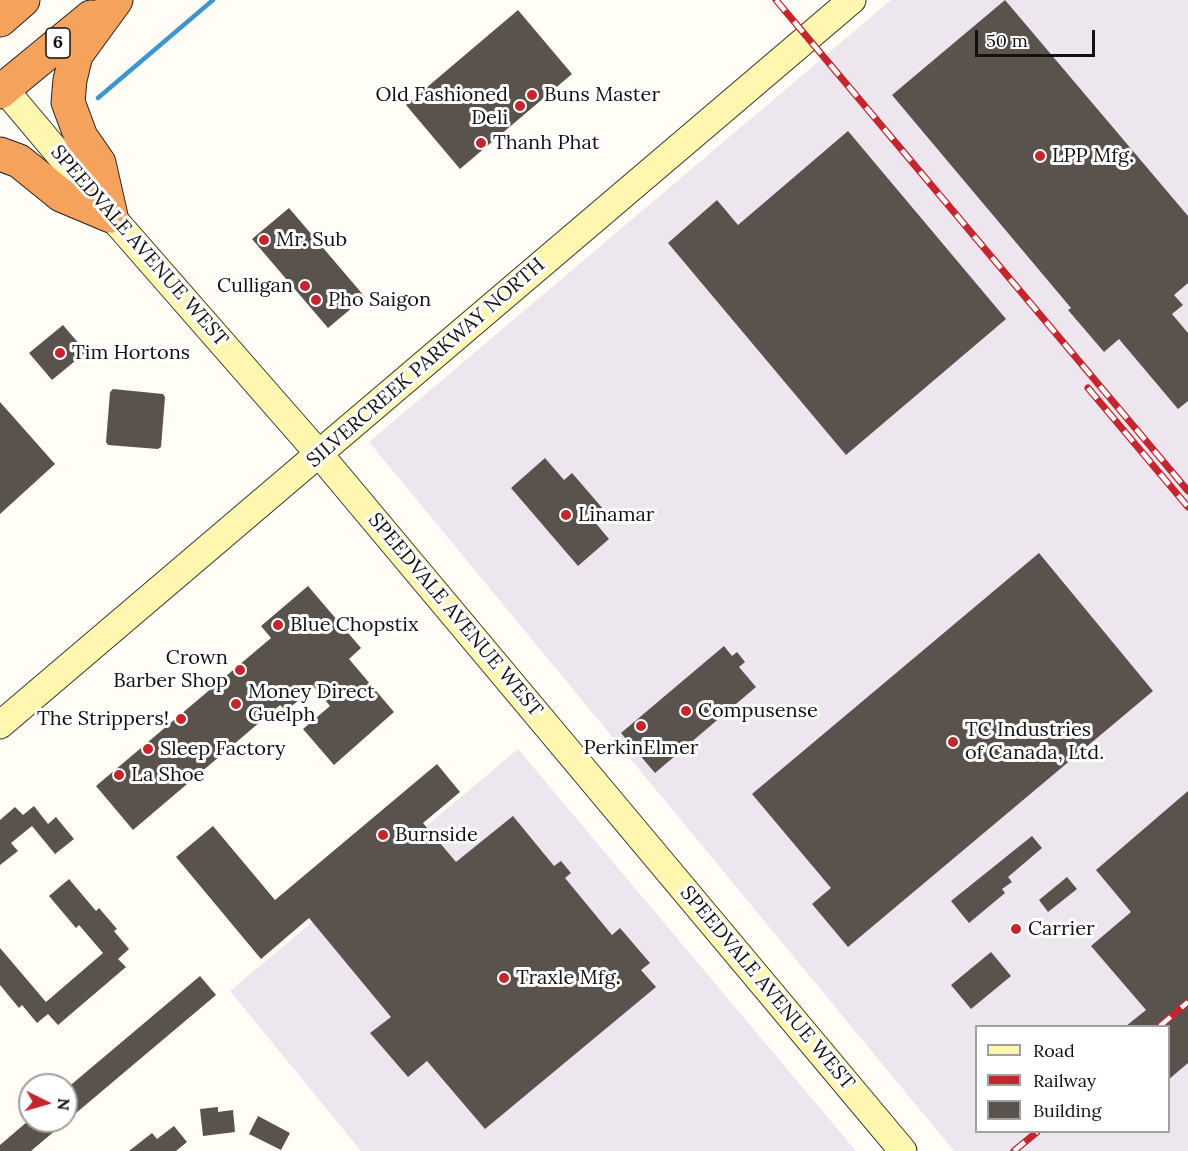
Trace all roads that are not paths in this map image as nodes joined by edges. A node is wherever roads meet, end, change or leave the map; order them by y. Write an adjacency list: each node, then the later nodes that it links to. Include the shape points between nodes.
1 (23, 0): 4 (highway)
2 (116, 0): 5 (highway, 6, via 83,21); 7 (highway, via 76,55 68,102 81,136 99,163)
3 (852, 0): 8 (main road, SILVERCREEK PARKWAY NORTH)
4 (0, 20)
5 (1, 89): 7 (main road, SPEEDVALE AVENUE WEST)
6 (0, 154): 7 (highway, via 19,160 61,195)
7 (111, 216): 8 (main road, SPEEDVALE AVENUE WEST)
8 (320, 455): 9 (main road, SILVERCREEK PARKWAY NORTH); 10 (main road, SPEEDVALE AVENUE WEST)
9 (0, 725)
10 (903, 1151)

